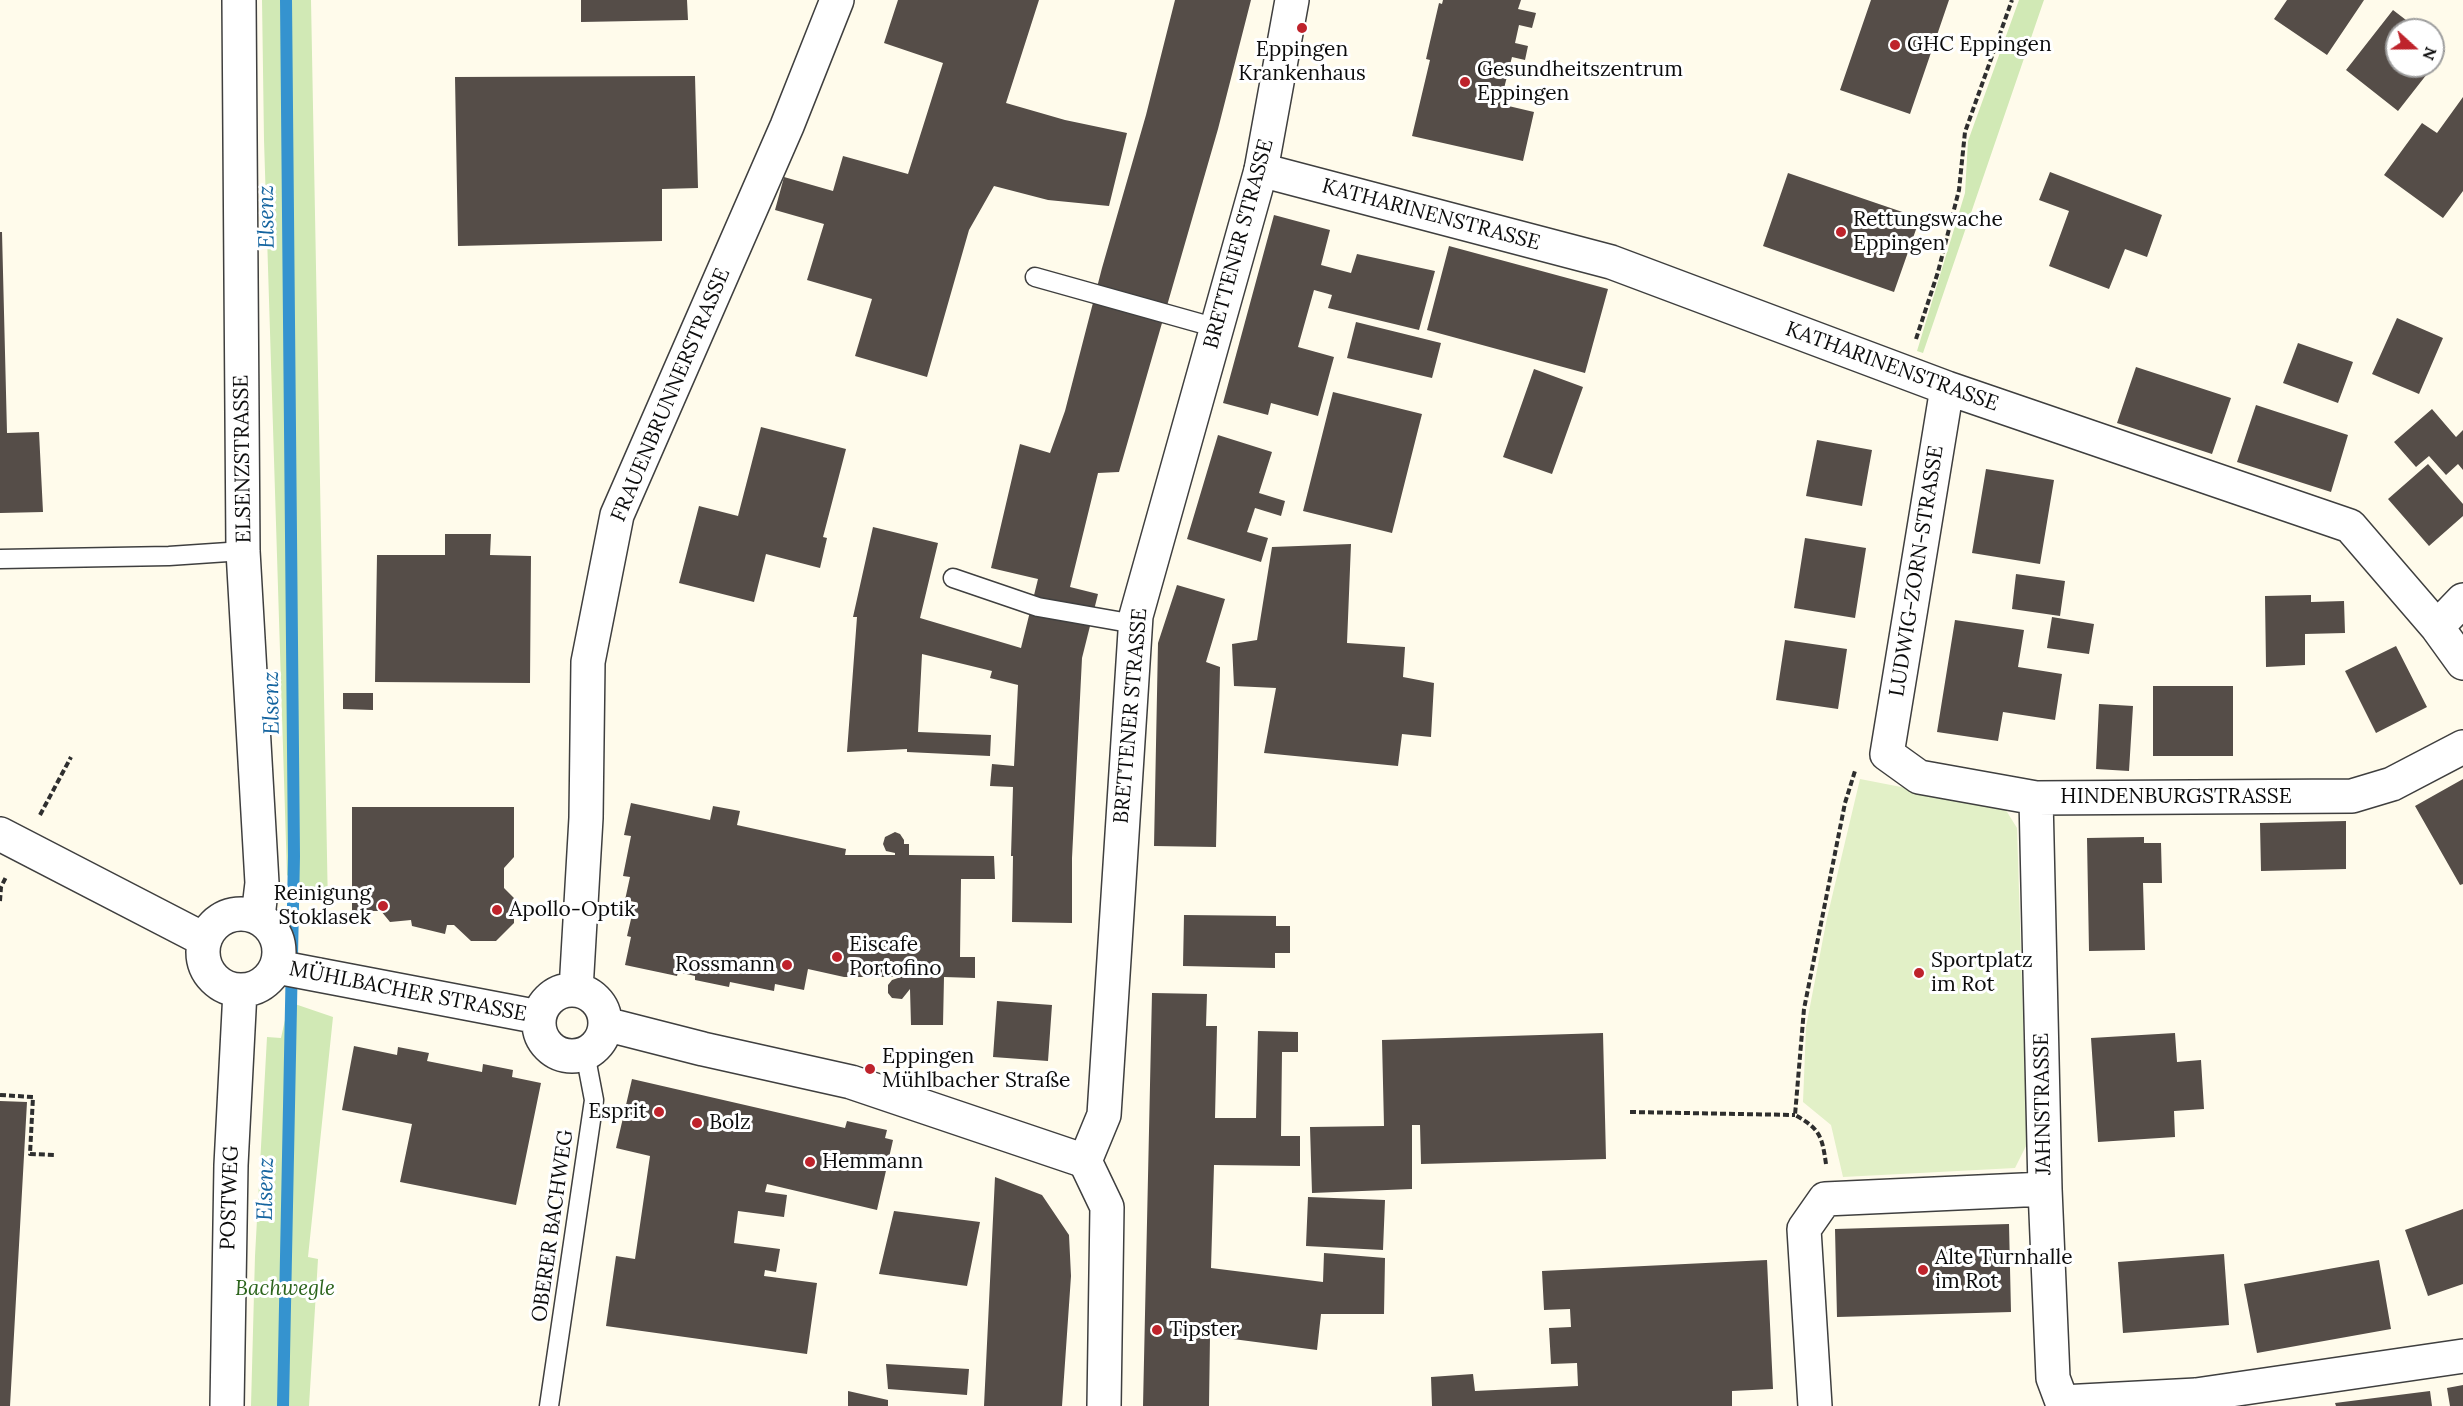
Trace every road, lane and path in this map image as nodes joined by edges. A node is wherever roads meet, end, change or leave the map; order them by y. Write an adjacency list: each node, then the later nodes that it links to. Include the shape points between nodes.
1 (239, 0): 10 (street, ELSENZSTRASSE)
2 (837, 0): 25 (street, FRAUENBRUNNERSTRASSE, via 787,126 617,515 588,662 586,818)
3 (1292, 0): 5 (street, BRETTENER STRASSE)
4 (2012, 0): 8 (path, via 1965,132 1959,190 1938,272)
5 (1261, 170): 7 (street, BRETTENER STRASSE); 8 (street, KATHARINENSTRASSE, via 1611,262)
6 (1035, 278): 7 (lane)
7 (1217, 328): 14 (street, BRETTENER STRASSE)
8 (1905, 373): 9 (street, KATHARINENSTRASSE)
9 (1947, 388): 15 (street, KATHARINENSTRASSE, via 2350,526); 18 (street, LUDWIG-ZORN-STRASSE)
10 (243, 551): 11 (lane); 22 (street, ELSENZSTRASSE, via 262,883)
11 (0, 559)
12 (953, 578): 14 (lane, via 1038,607)
13 (2463, 600): 15 (street)
14 (1135, 624): 34 (street, BRETTENER STRASSE, via 1104,1115)
15 (2437, 627): 16 (street, KATHARINENSTRASSE)
16 (2463, 663)
17 (2463, 747): 20 (street, HINDENBURGSTRASSE, via 2392,784 2352,796)
18 (1887, 754): 20 (street, HINDENBURGSTRASSE, via 1919,777); 32 (path, via 1856,769 1845,803 1804,1009)
19 (71, 757): 21 (path)
20 (2036, 798): 35 (street, JAHNSTRASSE)
21 (11, 841): 23 (street)
22 (258, 917): 23 (street, via 233,915 221,920); 24 (street, via 275,933 280,956)
23 (205, 940): 26 (street, via 204,957 210,974 218,983)
24 (277, 967): 26 (street, via 262,985); 27 (street, MÜHLBACHER STRASSE)
25 (576, 990): 27 (street, via 556,993 548,999); 28 (street, via 600,1006)
26 (240, 991): 38 (street, POSTWEG, via 231,1165)
27 (539, 1017): 29 (street, via 542,1037 548,1045 565,1055)
28 (604, 1024): 29 (street, via 599,1041); 34 (street, via 850,1082)
29 (585, 1053): 39 (lane, OBERER BACHWEG, via 594,1100)
30 (0, 1095): 33 (path, via 33,1096 30,1154)
31 (1630, 1112): 32 (path)
32 (1795, 1115): 36 (path, via 1811,1124 1823,1139 1828,1186)
33 (54, 1155)
34 (1085, 1161): 40 (street, via 1107,1207)
35 (2045, 1189): 36 (street, JAHNSTRASSE); 37 (street, via 2053,1378 2062,1402 2196,1395)
36 (1825, 1199): 41 (street, via 1804,1229)
37 (2463, 1356)
38 (227, 1406)
39 (549, 1406)
40 (1104, 1406)
41 (1815, 1406)

